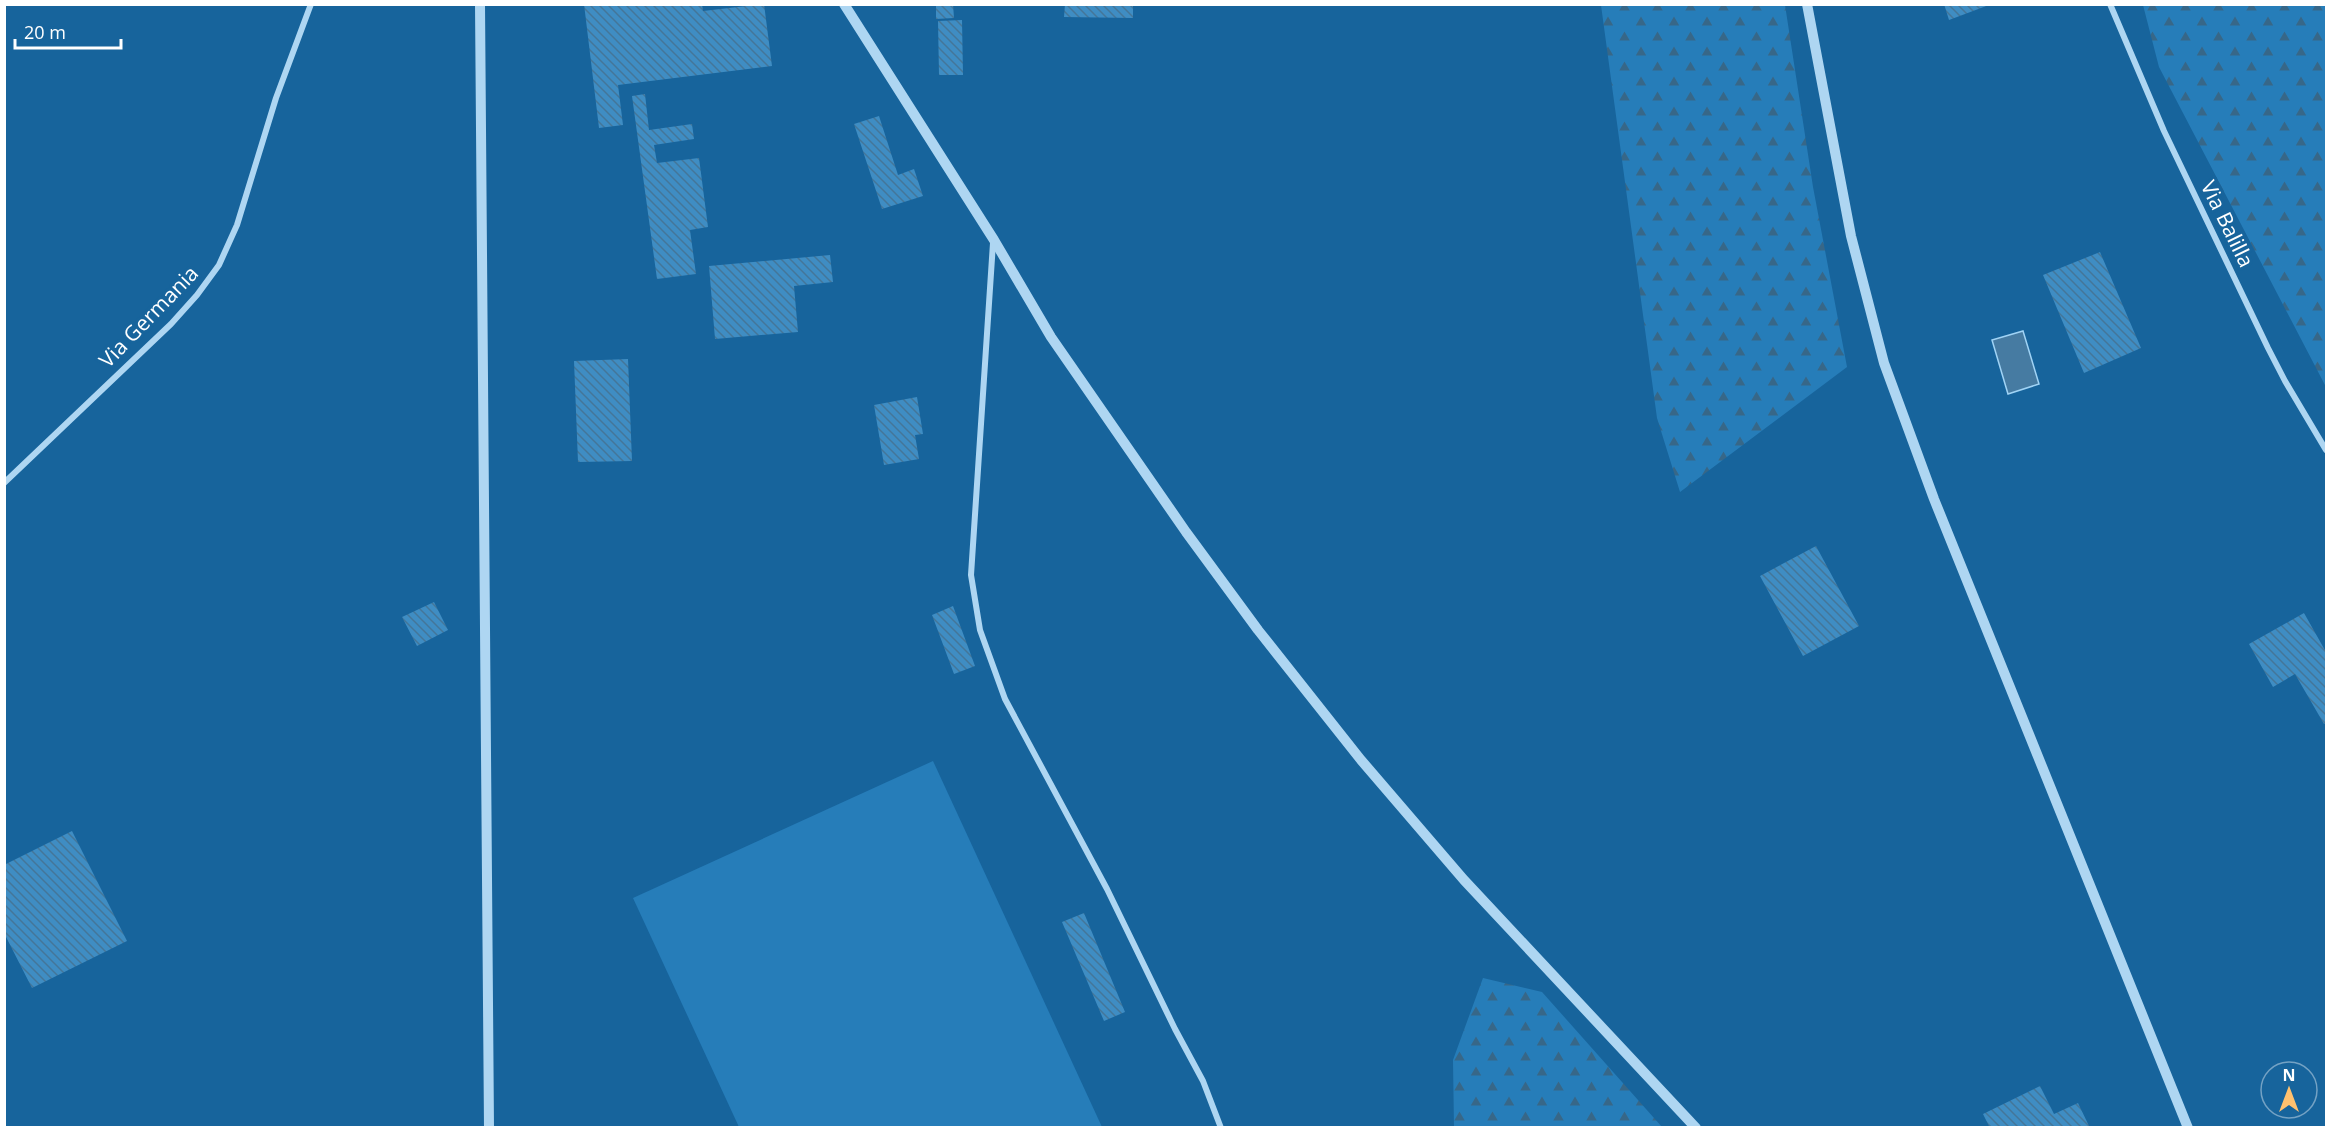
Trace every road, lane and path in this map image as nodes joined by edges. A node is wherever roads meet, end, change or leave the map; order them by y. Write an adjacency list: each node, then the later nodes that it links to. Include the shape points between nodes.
1 (311, 4): 8 (street, Via Germania, via 276,98 237,225 219,265 171,324)
2 (480, 4): 9 (street)
3 (844, 4): 6 (street)
4 (1807, 4): 12 (street, via 1851,236 1884,363 1930,488)
5 (2110, 4): 7 (street, Via Balilla, via 2164,131 2268,348)
6 (994, 240): 10 (street, via 971,575 980,630 1005,699 1107,889 1203,1081); 11 (street, via 1051,337 1186,532 1291,674 1464,880)
7 (2326, 450)
8 (4, 483)
9 (489, 1128)
10 (1221, 1128)
11 (1696, 1128)
12 (2188, 1128)

